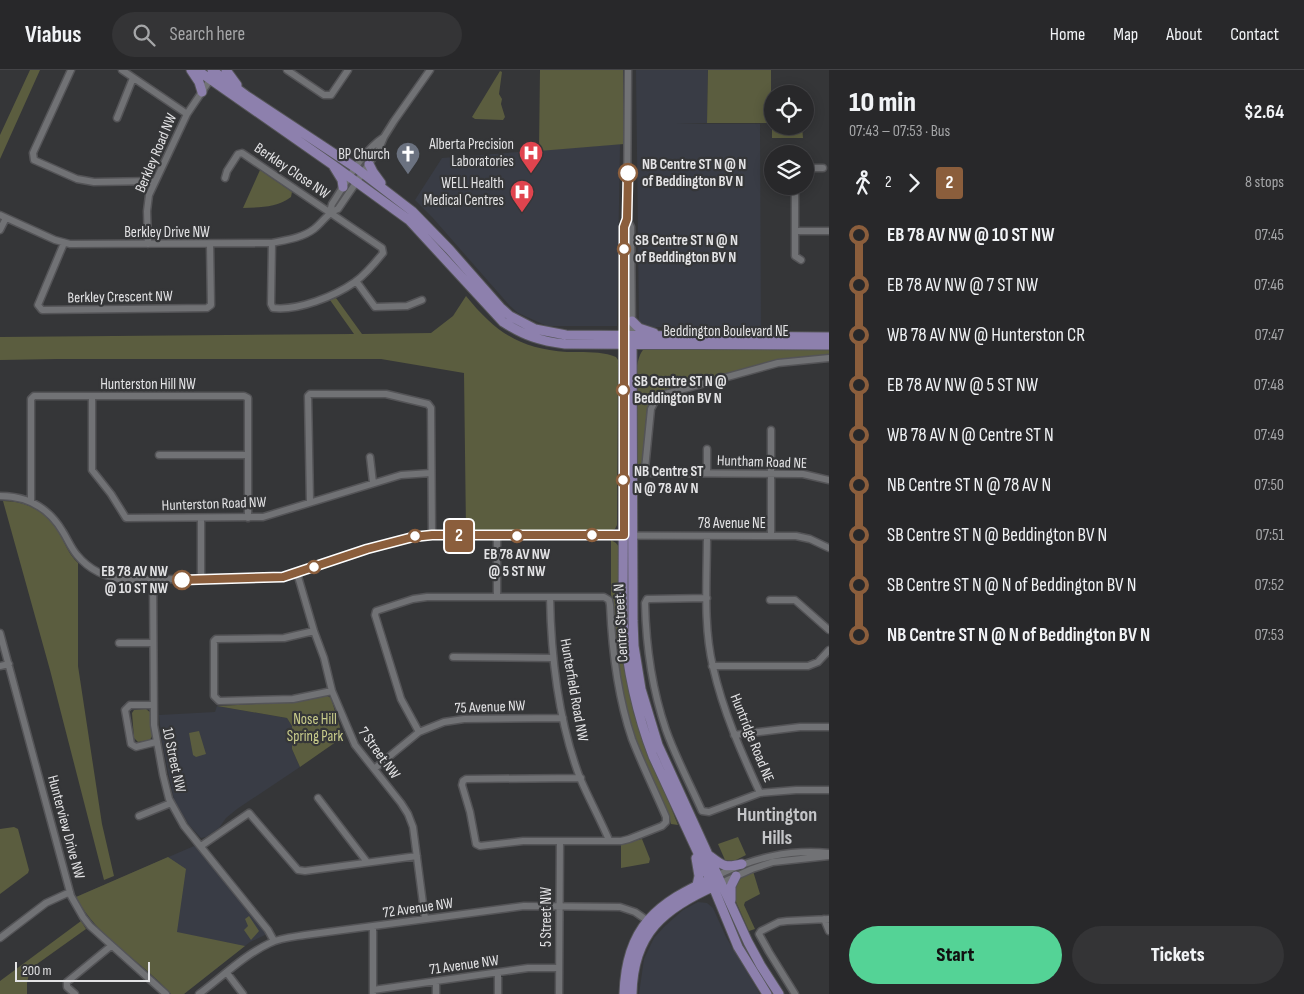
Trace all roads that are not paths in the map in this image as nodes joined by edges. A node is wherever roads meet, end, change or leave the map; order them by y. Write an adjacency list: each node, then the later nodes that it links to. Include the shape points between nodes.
1 (71, 70): 24 (street, via 33,153 34,160 77,179 94,182)
2 (122, 70): 11 (street)
3 (191, 70): 12 (main road)
4 (197, 70): 10 (main road)
5 (226, 70): 13 (main road)
6 (287, 70): 7 (street, via 324,95 331,95)
7 (348, 70)
8 (430, 70): 16 (street)
9 (628, 70): 30 (street, Centre Street N)
10 (214, 73): 12 (street, Berkley Road NW); 13 (main road); 18 (main road)
11 (133, 78): 14 (street); 15 (street)
12 (202, 92): 14 (street, Berkley Road NW)
13 (247, 96): 21 (main road)
14 (187, 114): 24 (street, Berkley Road NW)
15 (117, 118)
16 (384, 137): 17 (street); 21 (street, via 373,144)
17 (369, 164): 21 (street); 26 (main road)
18 (333, 165): 23 (main road); 25 (main road)
19 (814, 168): 20 (street)
20 (823, 168)
21 (359, 171): 23 (street, Berkley Drive NW); 26 (main road)
22 (226, 178): 28 (street, Berkley Close NW, via 227,171 242,153)
23 (353, 179): 25 (street, Berkley Drive NW); 28 (street, Berkley Drive NW, via 338,209); 45 (main road, via 409,220 504,322 522,334 547,342)
24 (155, 181): 35 (street, Berkley Road NW, via 147,211)
25 (343, 187): 28 (street, Berkley Drive NW)
26 (385, 190): 44 (main road, via 412,210 500,307 522,323 545,332 566,335)
27 (795, 195): 32 (street)
28 (330, 212): 37 (street, Berkley Drive NW, via 306,234); 39 (street, via 382,248 383,253)
29 (3, 216): 31 (street); 34 (street, Berkley Drive NW)
30 (627, 219): 41 (street, Centre Street N, via 630,227); 44 (street, Centre Street N, via 624,227)
31 (0, 230)
32 (795, 231): 33 (street); 38 (street, via 795,256)
33 (829, 231)
34 (64, 243): 35 (street, Berkley Drive NW); 36 (street, Berkley Crescent NW, via 38,305 42,310 207,308 211,305)
35 (148, 244): 36 (street, Berkley Drive NW)
36 (210, 244): 37 (street, Berkley Drive NW)
37 (272, 244): 39 (street, via 271,304 274,308 303,305 332,295)
38 (801, 260)
39 (356, 281): 40 (street, via 375,307 407,306)
40 (422, 300)
41 (632, 321): 42 (main road, via 643,330); 44 (street, Centre Street N)
42 (664, 336): 43 (main road, Beddington Boulevard NE); 44 (main road, Beddington Boulevard NE)
43 (829, 336)
44 (628, 338): 45 (main road); 46 (main road, Beddington Boulevard NE); 49 (main road, Centre Street N); 50 (main road, Centre Street N)
45 (601, 344): 49 (main road)
46 (645, 344): 47 (main road, Beddington Boulevard NE); 50 (main road, via 639,349)
47 (829, 345)
48 (829, 358): 58 (street, Huntham Road NE, via 778,363 662,395 655,401 651,410 645,468 651,473)
49 (623, 359): 68 (main road, Centre Street N)
50 (631, 370): 68 (main road, Centre Street N)
51 (92, 397): 55 (street, Hunterston Hill NW, via 246,396); 63 (street, Hunterston Hill NW, via 34,396 31,399); 65 (street, Hunterston Road NW, via 92,470 126,518)
52 (771, 430): 59 (street)
53 (707, 448): 58 (street)
54 (159, 455): 55 (street)
55 (248, 455): 66 (street, Hunterston Hill NW)
56 (370, 457): 61 (street)
57 (431, 473): 61 (street, Hunterston Road NW, via 401,475); 64 (street, via 431,408 428,404 386,394 310,394); 67 (street)
58 (707, 473): 59 (street, Huntham Road NE)
59 (771, 473): 60 (street, Huntham Road NE, via 803,474); 71 (street)
60 (829, 480)
61 (373, 483): 64 (street, Hunterston Road NW)
62 (0, 496): 63 (street)
63 (31, 502): 75 (street, 78 Avenue NE, via 55,519 75,554 94,570 119,579)
64 (310, 502): 66 (street, Hunterston Road NW, via 263,517)
65 (201, 518): 66 (street, Hunterston Road NW); 74 (street)
66 (248, 518)
67 (432, 535): 69 (street, 78 Avenue NE); 73 (street, 78 Avenue NE, via 367,549)
68 (628, 535): 69 (street, 78 Avenue NE); 70 (street, 78 Avenue NE); 105 (main road, Centre Street N, via 623,620 633,694 650,750); 109 (main road, Centre Street N, via 634,646 641,689 658,745)
69 (497, 536): 76 (street)
70 (707, 536): 71 (street, 78 Avenue NE); 78 (street, Huntridge Road NE)
71 (771, 536): 72 (street, 78 Avenue NE, via 803,537)
72 (829, 548)
73 (296, 573): 74 (street, 78 Avenue NE, via 269,578); 81 (street, 7 Street NW)
74 (201, 579): 75 (street, 78 Avenue NE)
75 (153, 580): 83 (street, 10 Street NW)
76 (497, 596): 77 (street); 95 (street, via 427,597 376,611 374,615 401,699)
77 (550, 597): 87 (street, Hunterfield Road NW); 106 (street, via 608,598 622,706 666,820 662,826 629,839)
78 (707, 598): 90 (street, Huntridge Road NE); 101 (street, via 650,598 646,601 649,660 661,712 702,811 710,812)
79 (770, 600): 80 (street, via 795,600)
80 (829, 630)
81 (314, 631): 91 (street, 7 Street NW); 91 (street, via 284,638 216,639 214,696 219,701 293,699)
82 (0, 633): 88 (street, Hunterview Drive NW)
83 (153, 642): 84 (street); 92 (street, 10 Street NW)
84 (118, 643)
85 (829, 650): 90 (street, via 818,662 808,666)
86 (453, 658): 87 (street)
87 (552, 658): 93 (street, Hunterfield Road NW)
88 (9, 664): 89 (street); 117 (street, Hunterview Drive NW)
89 (0, 666)
90 (712, 666): 96 (street, Huntridge Road NE)
91 (332, 691): 98 (street, 7 Street NW, via 355,745)
92 (153, 705): 97 (street, 10 Street NW); 97 (street, via 130,705 125,710 131,744 136,747)
93 (562, 718): 95 (street, 75 Avenue NW, via 451,720); 99 (street, Hunterfield Road NW)
94 (829, 728): 96 (street, via 800,727)
95 (419, 732): 98 (street, 75 Avenue NW)
96 (734, 735): 101 (street, Huntridge Road NE)
97 (156, 742): 103 (street, 10 Street NW)
98 (374, 769): 111 (street, 7 Street NW, via 408,814)
99 (581, 778): 106 (street, Hunterfield Road NW); 107 (street, via 463,781 476,844)
100 (829, 790): 101 (street, Huntridge Road NE)
101 (760, 793)
102 (318, 798): 112 (street)
103 (171, 803): 104 (street); 108 (street, 10 Street NW, via 178,818)
104 (139, 816)
105 (684, 823): 115 (main road, Centre Street N); 116 (main road, via 684,832 697,862)
106 (609, 840): 107 (street)
107 (560, 841): 120 (street, 5 Street NW)
108 (201, 846): 112 (street, via 249,813 298,870); 128 (street, 10 Street NW)
109 (709, 854): 113 (main road, via 725,866); 115 (main road, Centre Street N)
110 (829, 855): 113 (street, via 777,854); 114 (street, via 773,862)
111 (417, 856): 112 (street); 122 (street, 7 Street NW)
112 (367, 862)
113 (742, 864): 115 (street)
114 (736, 876): 115 (street); 119 (main road, via 731,886)
115 (716, 881): 116 (main road); 118 (main road); 119 (main road, Centre Street N); 121 (main road, Centre Street N)
116 (697, 885): 124 (main road, via 663,905)
117 (70, 892): 127 (street, via 46,903); 129 (street, Hunterview Drive NW, via 82,917)
118 (690, 897): 121 (main road, via 707,896); 124 (main road)
119 (731, 903): 145 (main road, Centre Street N, via 751,947)
120 (559, 906): 122 (street, 72 Avenue NW, via 524,906); 124 (street, 72 Avenue NW, via 620,907); 130 (street, 5 Street NW)
121 (722, 908): 144 (main road, Centre Street N, via 738,947)
122 (425, 919): 125 (street, 72 Avenue NW)
123 (826, 919): 126 (street); 146 (street, via 779,922 760,931 768,952)
124 (651, 922): 142 (main road, via 634,942 624,977); 143 (main road, via 637,956)
125 (374, 926): 128 (street, 72 Avenue NW); 134 (street)
126 (829, 931)
127 (0, 938)
128 (274, 941): 131 (street, 72 Avenue NW)
129 (111, 946): 135 (street, via 67,982 67,987); 136 (street, Hunterview Drive NW)
130 (558, 968): 132 (street, 71 Avenue NW); 141 (street, 5 Street NW)
131 (227, 973): 137 (street, 72 Avenue NW); 138 (street)
132 (498, 973): 133 (street, 71 Avenue NW); 140 (street)
133 (436, 982): 134 (street, 71 Avenue NW); 139 (street)
134 (374, 992)
135 (75, 994)
136 (166, 994)
137 (199, 994)
138 (243, 994)
139 (436, 994)
140 (498, 994)
141 (559, 994)
142 (624, 994)
143 (632, 994)
144 (767, 994)
145 (779, 994)
146 (795, 994)

